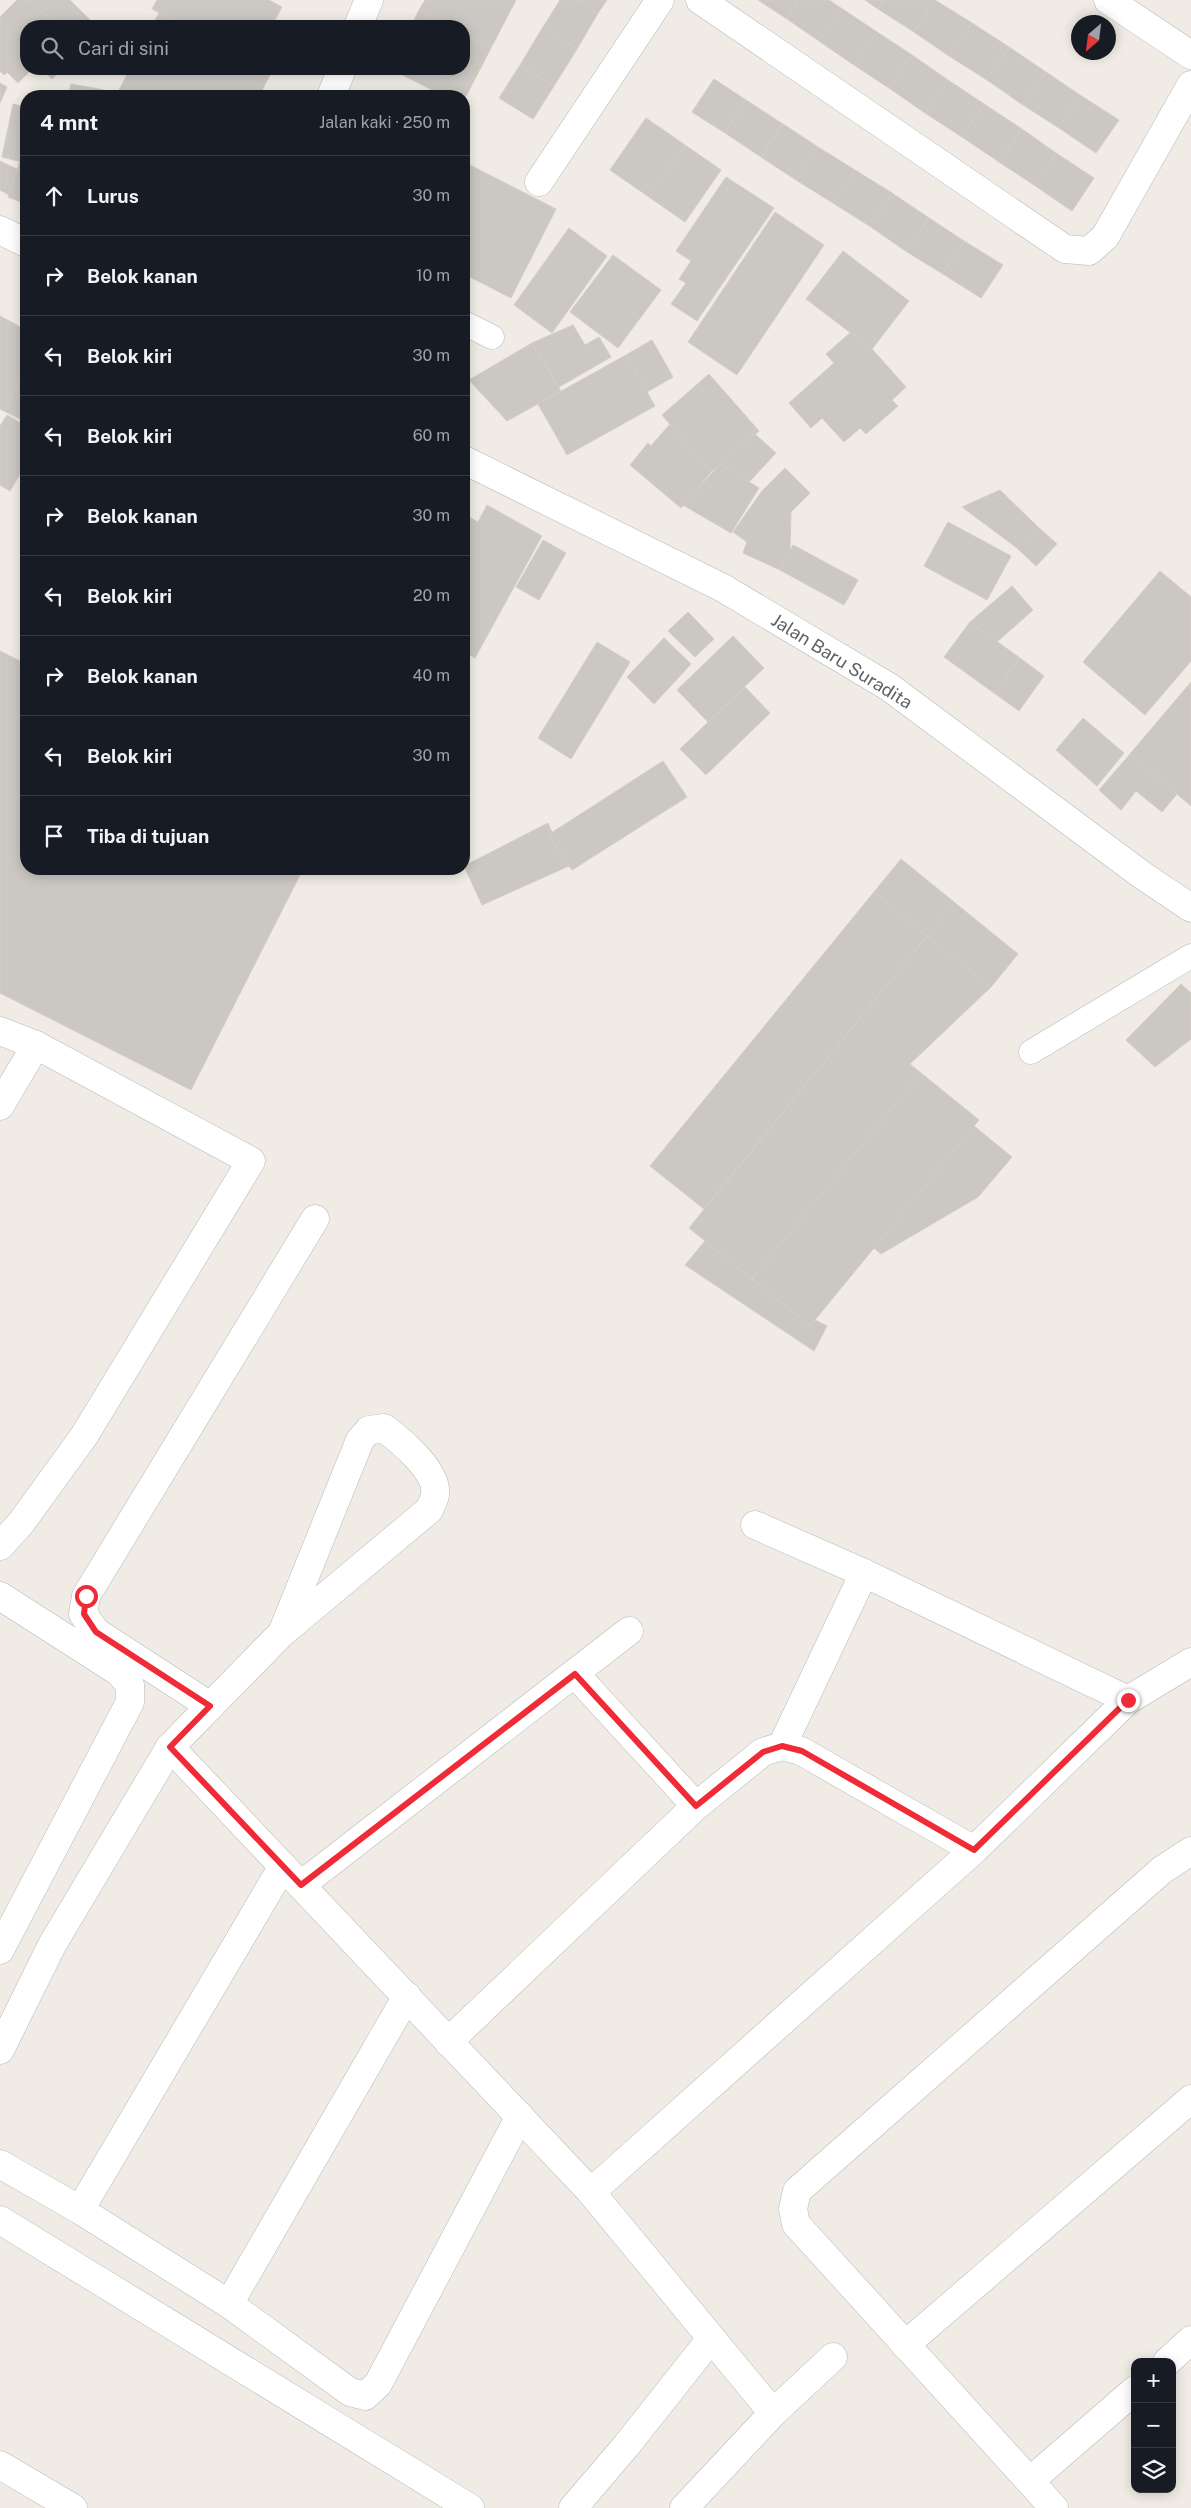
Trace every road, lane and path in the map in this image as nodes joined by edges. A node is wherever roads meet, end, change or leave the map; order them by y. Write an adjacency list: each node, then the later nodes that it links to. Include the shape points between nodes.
1 (369, 0): 5 (street)
2 (660, 0): 10 (street)
3 (700, 0): 8 (street, via 1066,249 1089,251 1105,237)
4 (1108, 0): 6 (street)
5 (361, 20)
6 (1191, 55)
7 (340, 75): 9 (street)
8 (1191, 85)
9 (333, 90)
10 (539, 182)
11 (0, 230): 12 (street)
12 (20, 240)
13 (470, 326): 14 (lane)
14 (492, 337)
15 (470, 463): 16 (street, Jalan Baru Suradita, via 723,588 889,687)
16 (1191, 908)
17 (1191, 956): 20 (lane)
18 (0, 1031): 19 (street)
19 (36, 1045): 21 (street); 23 (street, via 252,1161 84,1436)
20 (1031, 1052)
21 (0, 1106)
22 (315, 1219): 33 (street, via 86,1596 84,1614 96,1632)
23 (10, 1517): 25 (street)
24 (755, 1525): 26 (street)
25 (0, 1546)
26 (864, 1573): 32 (street); 34 (street)
27 (0, 1596): 40 (street, via 119,1672 130,1685 130,1702)
28 (629, 1630): 31 (street)
29 (282, 1633): 29 (street, via 429,1510 436,1494 432,1479 408,1446 384,1428 369,1430 360,1440); 33 (street)
30 (1191, 1662): 32 (street)
31 (575, 1674): 36 (street); 39 (street)
32 (1128, 1700): 37 (street)
33 (210, 1706): 35 (street)
34 (782, 1746): 36 (street, via 763,1752); 37 (street, via 802,1751)
35 (170, 1747): 39 (street); 43 (street, via 52,1945)
36 (696, 1806): 42 (street)
37 (974, 1850): 47 (street)
38 (1191, 1852): 52 (street, via 1162,1870 797,2191 792,2209 796,2224)
39 (292, 1876): 41 (street); 48 (street)
40 (0, 1950)
41 (407, 1996): 42 (street); 50 (street)
42 (448, 2042): 45 (street)
43 (0, 2050)
44 (1190, 2101): 52 (street)
45 (520, 2116): 47 (street); 50 (street, via 378,2384 365,2396 350,2392)
46 (0, 2164): 48 (street)
47 (591, 2192): 51 (street)
48 (80, 2210): 50 (street)
49 (0, 2220): 59 (street)
50 (229, 2304)
51 (710, 2340): 55 (street); 60 (street)
52 (905, 2345): 57 (street)
53 (833, 2357): 55 (street)
54 (1131, 2393): 57 (street)
55 (773, 2413): 61 (street)
56 (0, 2465): 58 (street)
57 (1030, 2481): 62 (street)
58 (74, 2508)
59 (470, 2508)
60 (573, 2508)
61 (684, 2508)
62 (1054, 2508)

